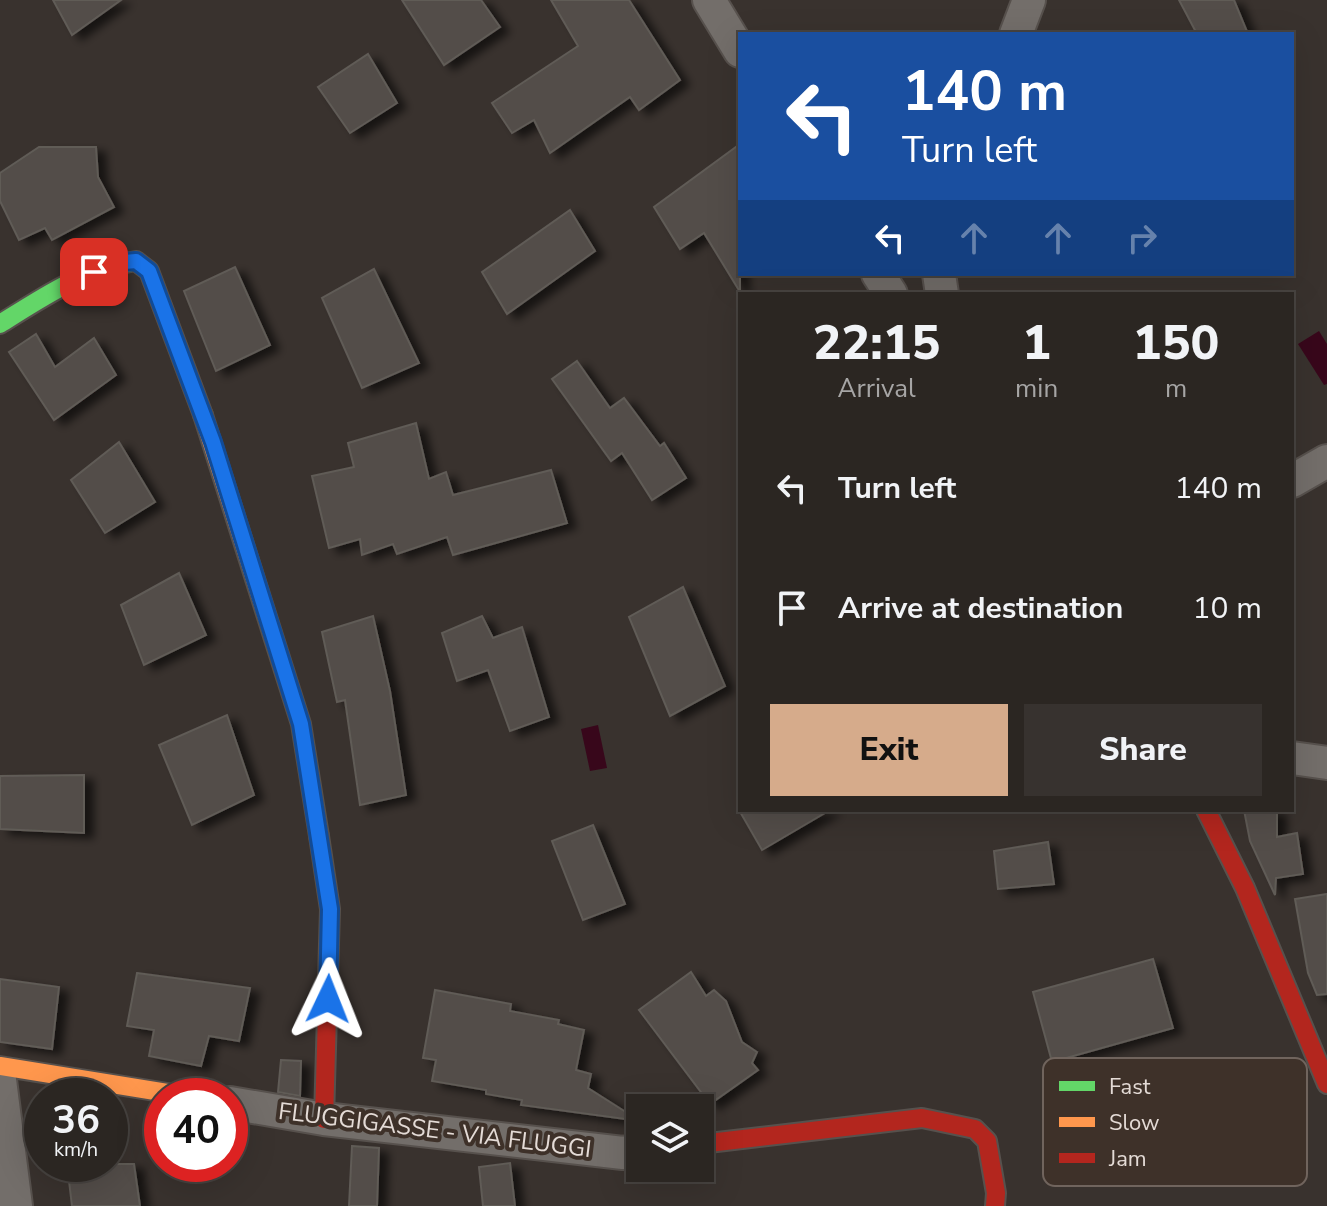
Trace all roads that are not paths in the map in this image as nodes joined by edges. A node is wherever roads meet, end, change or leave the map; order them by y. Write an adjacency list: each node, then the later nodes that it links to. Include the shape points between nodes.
1 (709, 0): 4 (street)
2 (1029, 0): 3 (street)
3 (1017, 32)
4 (738, 48)
5 (0, 324): 16 (street, via 54,290 113,263 136,261 149,271 213,442 301,724 330,909)
6 (1327, 461): 7 (street)
7 (1294, 480)
8 (1294, 758): 9 (street)
9 (1327, 763)
10 (1207, 812): 13 (street, via 1245,888)
11 (0, 1066): 14 (street)
12 (0, 1080): 19 (street)
13 (1327, 1084)
14 (144, 1089)
15 (248, 1106): 16 (street, FLUGGIGASSE - VIA FLUGGI)
16 (324, 1119): 18 (street, FLUGGIGASSE - VIA FLUGGI)
17 (714, 1142): 20 (street, via 922,1118 975,1129 987,1141)
18 (626, 1153)
19 (16, 1206)
20 (995, 1206)

